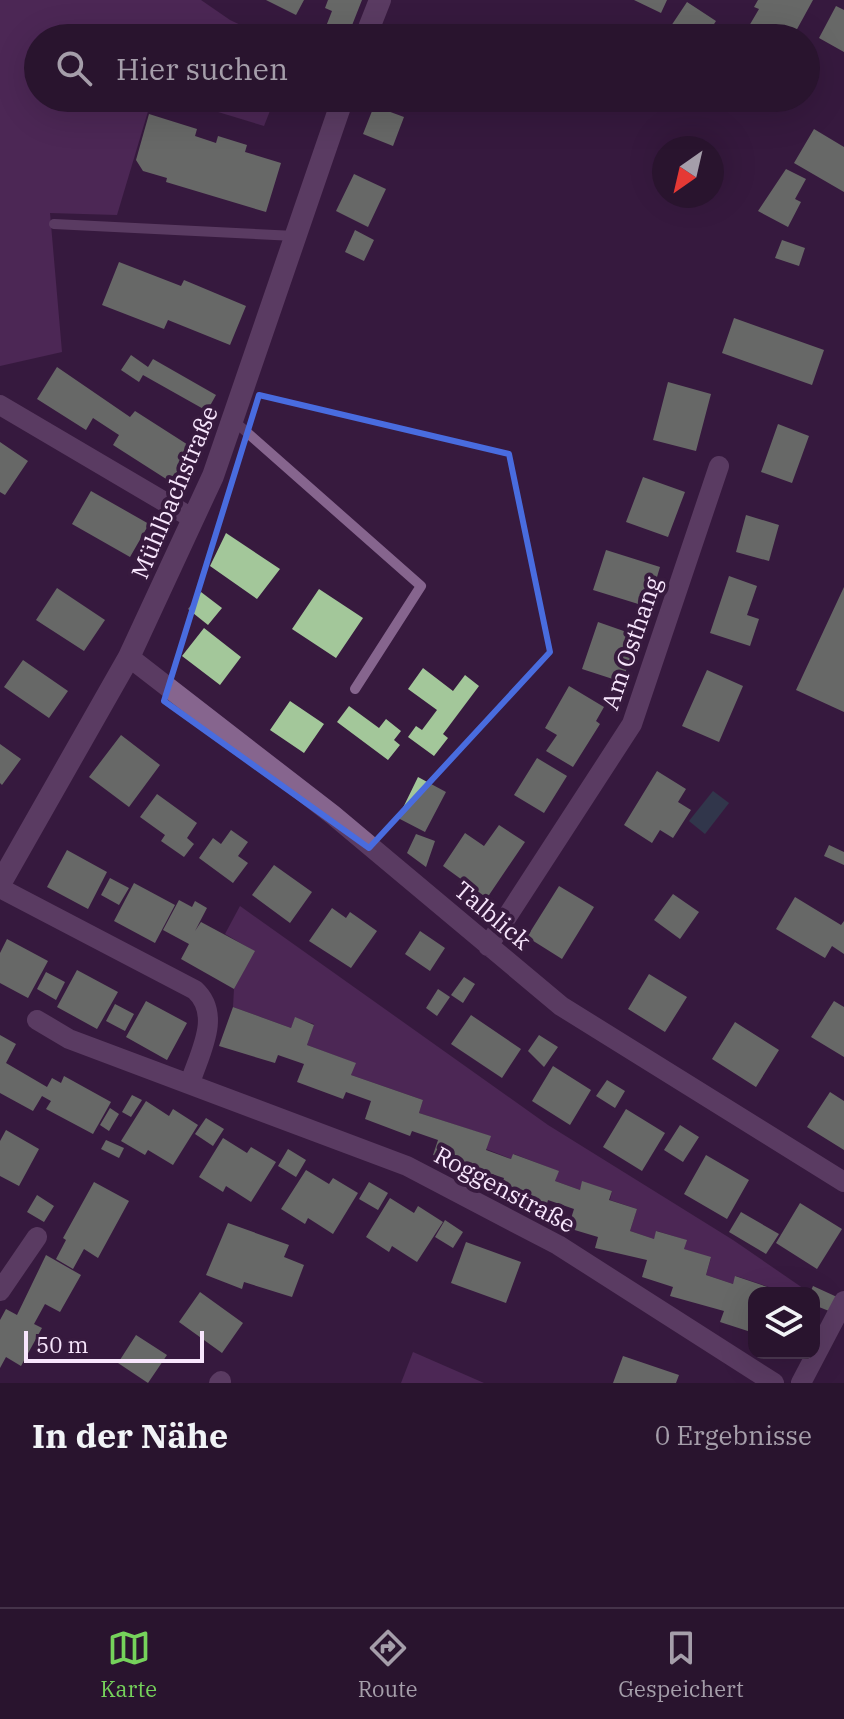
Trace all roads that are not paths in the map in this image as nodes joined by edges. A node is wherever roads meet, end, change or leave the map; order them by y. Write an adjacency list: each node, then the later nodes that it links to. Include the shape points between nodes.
1 (380, 0): 2 (street)
2 (371, 24)
3 (338, 112): 5 (street, Mühlbachstraße)
4 (54, 224): 5 (lane)
5 (295, 236): 7 (street, Mühlbachstraße)
6 (0, 405): 9 (street)
7 (234, 421): 9 (street, Mühlbachstraße); 11 (lane, via 421,586)
8 (719, 466): 13 (street, Am Osthang, via 632,724)
9 (192, 518): 10 (street, Mühlbachstraße)
10 (129, 657): 12 (street, Mühlbachstraße); 13 (street, Talblick, via 333,815)
11 (355, 689)
12 (0, 886): 15 (street, via 207,1001 211,1015)
13 (488, 946): 16 (street, Talblick, via 561,1006)
14 (37, 1020): 15 (street, Roggenstraße, via 69,1039)
15 (190, 1083): 20 (street, Roggenstraße, via 418,1171 558,1245)
16 (844, 1182)
17 (37, 1237): 18 (street)
18 (0, 1291)
19 (842, 1305): 21 (street)
20 (774, 1383)
21 (801, 1383)

